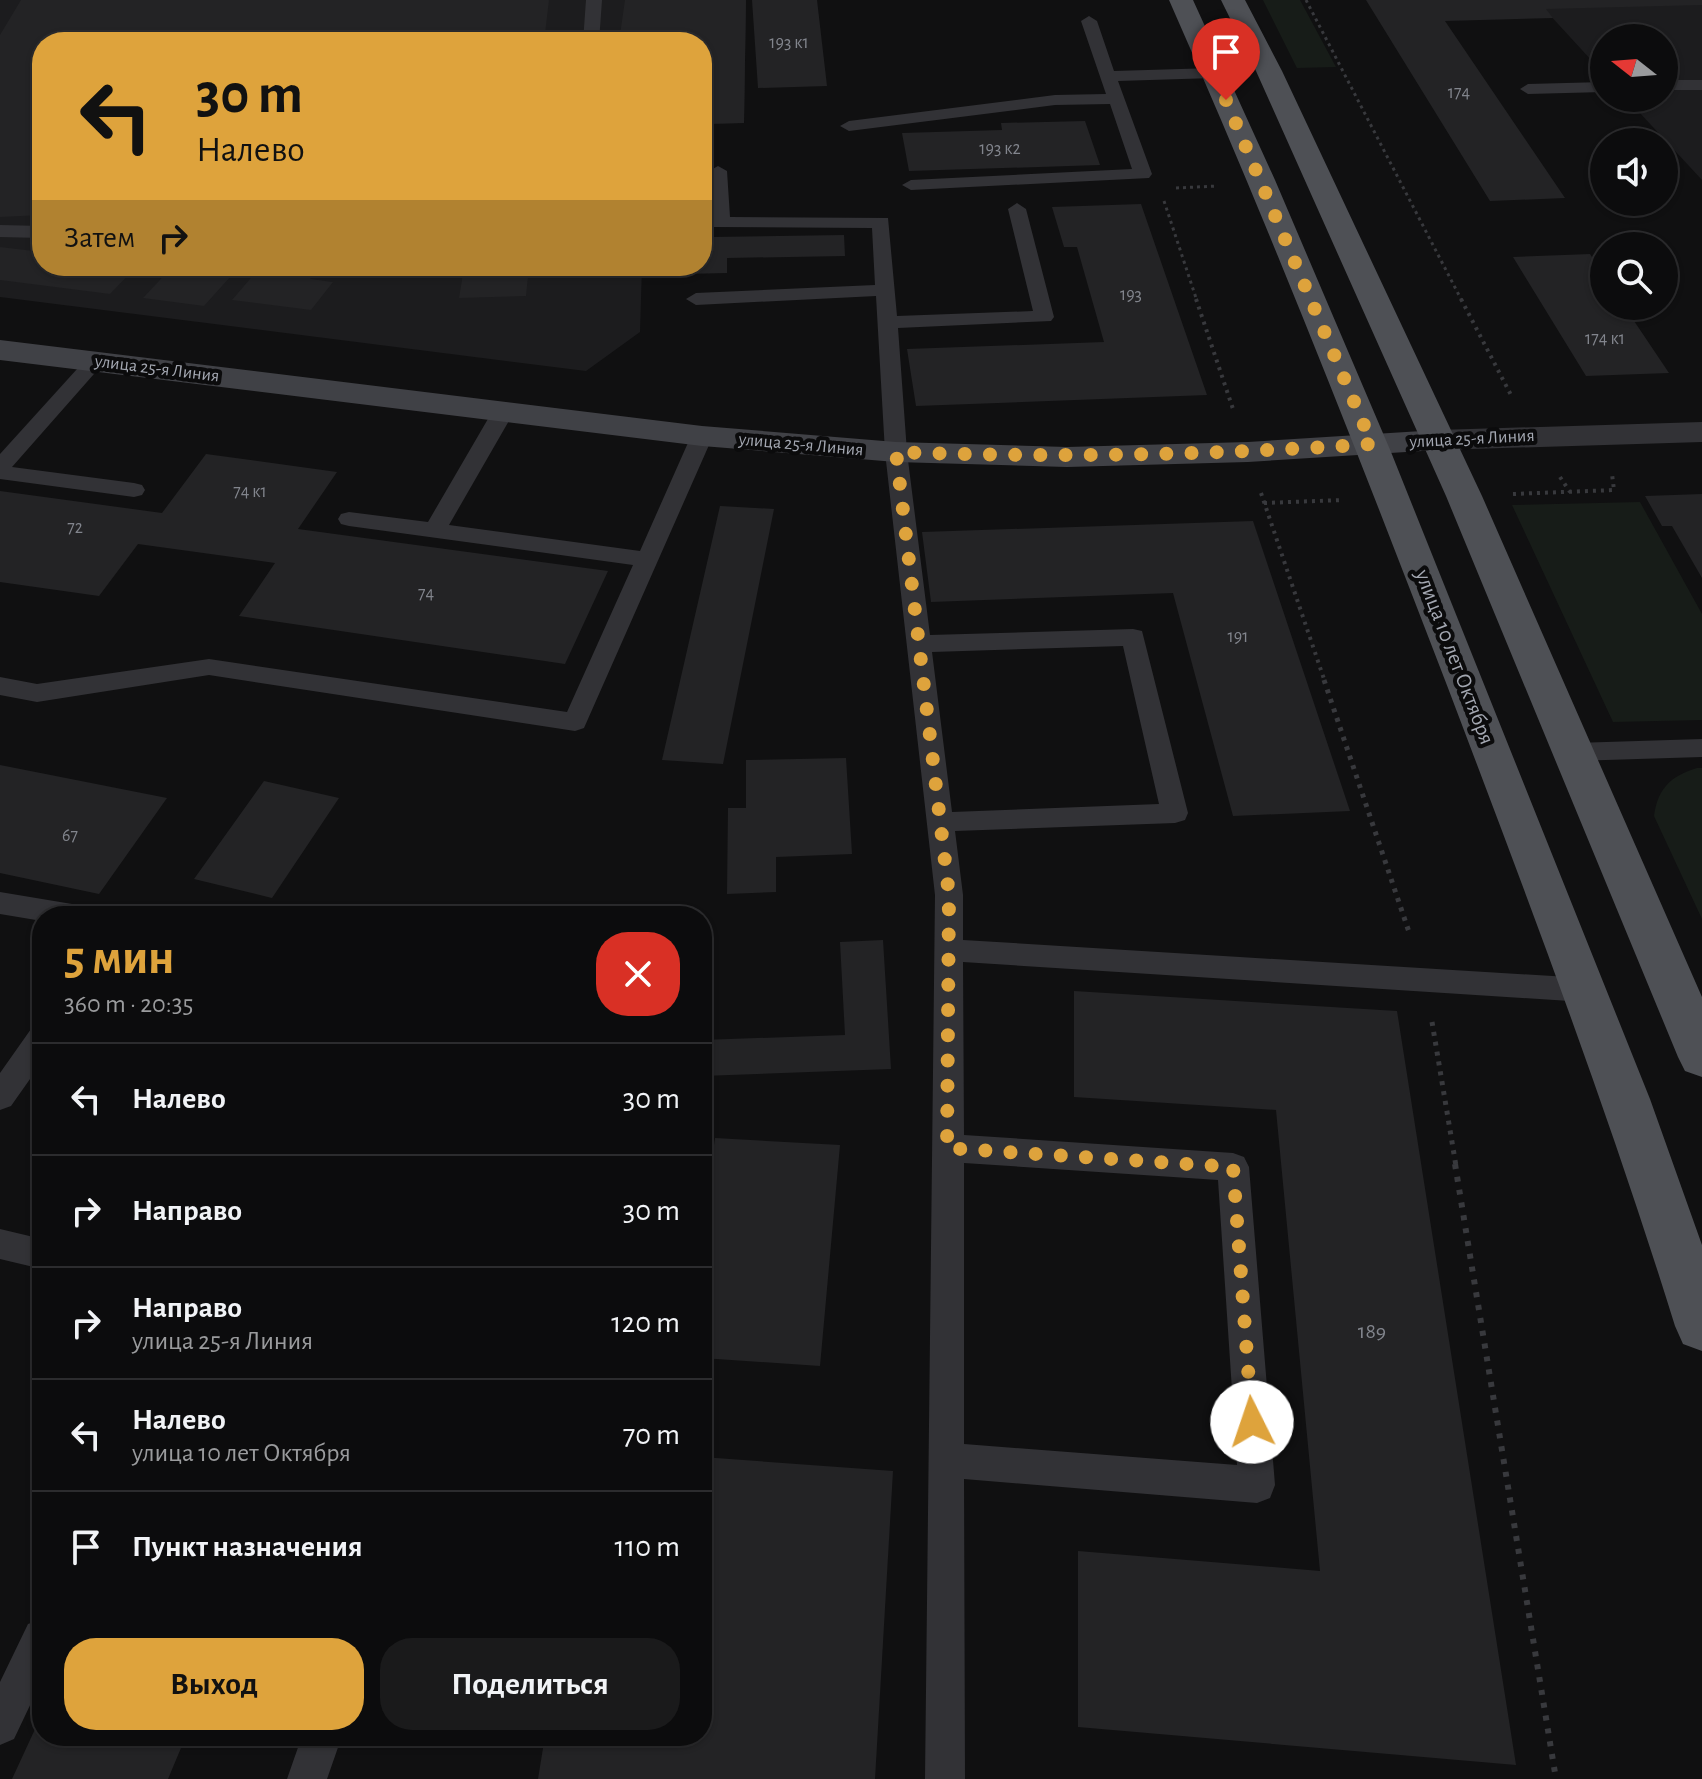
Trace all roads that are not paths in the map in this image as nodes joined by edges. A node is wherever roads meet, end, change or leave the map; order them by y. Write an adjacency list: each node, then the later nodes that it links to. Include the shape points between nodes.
1 (594, 0): 5 (lane)
2 (1181, 0): 6 (main road, улица 10 лет Октября)
3 (1233, 0): 27 (main road)
4 (1089, 21): 7 (lane)
5 (592, 32)
6 (1214, 73): 7 (lane); 28 (main road, улица 10 лет Октября)
7 (1108, 76): 12 (lane)
8 (1678, 85): 9 (lane)
9 (1702, 85)
10 (1590, 87): 11 (lane)
11 (1528, 89)
12 (1116, 99): 13 (lane, via 1055,100); 15 (lane, via 1143,174)
13 (849, 126)
14 (718, 171): 19 (lane, via 721,223 881,222)
15 (911, 185)
16 (1017, 209): 21 (lane, via 1044,317)
17 (0, 231): 18 (lane)
18 (32, 232)
19 (885, 290): 20 (lane); 21 (lane)
20 (696, 299)
21 (887, 322): 29 (lane)
22 (0, 350): 23 (main road, улица 25-я Линия)
23 (94, 362): 24 (main road, улица 25-я Линия); 30 (lane)
24 (503, 412): 26 (main road, улица 25-я Линия); 33 (lane)
25 (1702, 432): 27 (street, улица 25-я Линия)
26 (702, 436): 29 (main road, улица 25-я Линия); 34 (lane)
27 (1438, 440): 28 (main road, улица 25-я Линия); 38 (main road)
28 (1372, 444): 29 (main road, улица 25-я Линия, via 1067,457); 43 (main road, улица 10 лет Октября)
29 (896, 452): 35 (lane)
30 (0, 470): 31 (lane)
31 (134, 490)
32 (349, 519): 33 (lane)
33 (434, 531): 34 (lane)
34 (647, 559): 36 (lane, via 575,722 209,667 37,693)
35 (918, 644): 39 (lane); 39 (lane, via 1133,637 1175,813)
36 (0, 686)
37 (1702, 748): 38 (lane)
38 (1574, 752): 45 (main road)
39 (940, 822): 42 (lane, via 949,895)
40 (0, 903): 41 (lane)
41 (32, 908)
42 (948, 950): 43 (lane); 47 (lane)
43 (1585, 990): 50 (main road, улица 10 лет Октября)
44 (32, 1052): 46 (lane)
45 (1702, 1057)
46 (0, 1097)
47 (947, 1148): 51 (lane); 51 (lane, via 1233,1167 1257,1485)
48 (0, 1244): 49 (lane)
49 (32, 1252)
50 (1702, 1326)
51 (947, 1460): 56 (lane)
52 (32, 1659): 53 (lane)
53 (0, 1725)
54 (319, 1746): 55 (lane)
55 (307, 1779)
56 (945, 1779)

